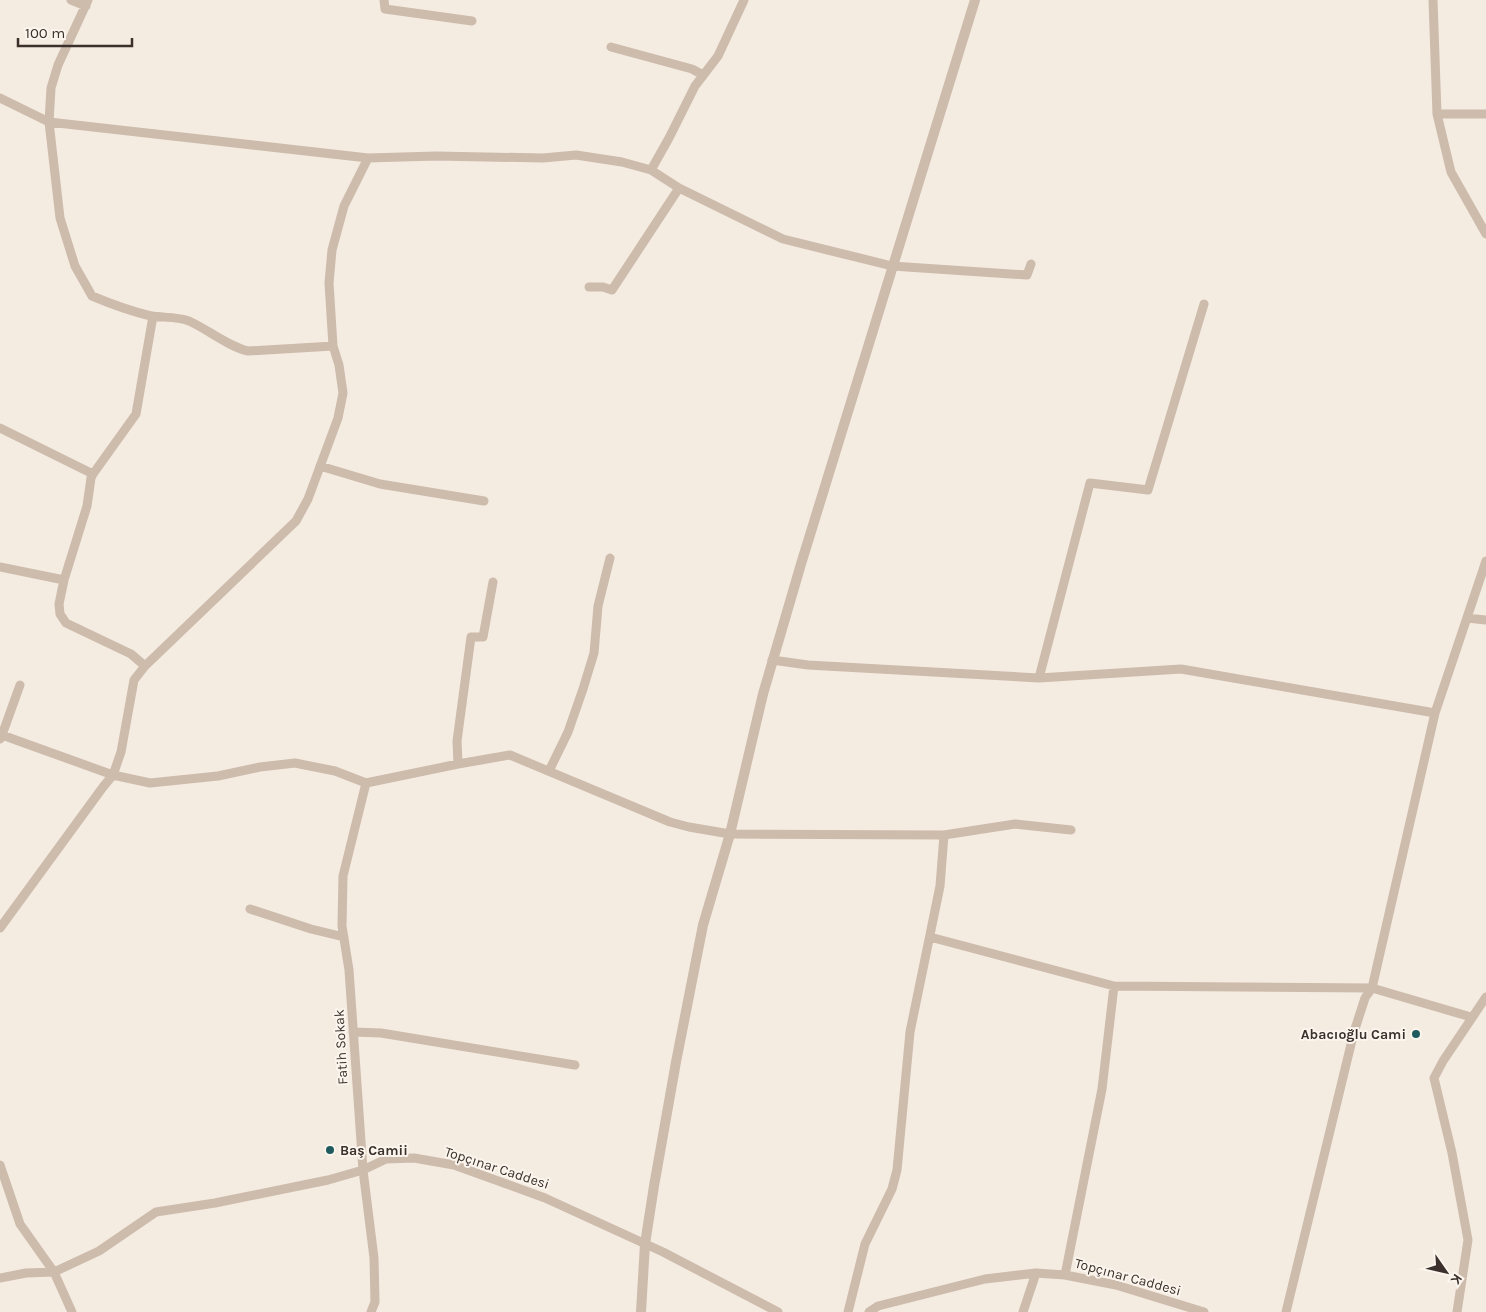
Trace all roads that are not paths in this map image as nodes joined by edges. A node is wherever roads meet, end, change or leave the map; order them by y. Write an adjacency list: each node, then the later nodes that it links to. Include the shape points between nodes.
1 (71, 0): 6 (street)
2 (384, 0): 7 (street, via 386,9)
3 (744, 0): 9 (street, via 718,56)
4 (975, 0): 19 (street)
5 (1434, 0): 11 (street)
6 (87, 3): 13 (street, via 58,65 51,88)
7 (472, 21)
8 (611, 47): 9 (street)
9 (703, 74): 15 (street)
10 (0, 98): 13 (street)
11 (1437, 114): 12 (street); 17 (street, via 1451,172)
12 (1486, 114)
13 (49, 122): 14 (street); 22 (street, via 60,218 79,274 92,296)
14 (368, 158): 15 (street, via 543,158 576,155); 23 (street, via 344,206 332,250 329,283)
15 (651, 170): 16 (street)
16 (680, 188): 19 (street, via 783,238); 20 (street, via 612,290)
17 (1486, 234)
18 (1030, 264): 19 (street, via 1028,275)
19 (892, 266): 35 (street)
20 (589, 287)
21 (1204, 304): 37 (street, via 1148,490 1090,483)
22 (153, 316): 23 (street, via 188,321 248,351); 26 (street, via 136,414)
23 (333, 346): 25 (street, via 340,364 343,393 338,418)
24 (0, 428): 26 (street)
25 (320, 466): 27 (street, via 380,484); 36 (street, via 296,521)
26 (92, 474): 31 (street, via 87,506)
27 (484, 501)
28 (610, 558): 42 (street, via 598,606 594,653 568,732)
29 (1486, 561): 33 (street)
30 (0, 568): 31 (street)
31 (64, 580): 36 (street, via 59,604 60,614 66,623 131,654)
32 (493, 582): 41 (street, via 483,637 471,637 456,741)
33 (1467, 618): 34 (street); 39 (street)
34 (1486, 620)
35 (772, 660): 37 (street, via 808,665); 46 (street)
36 (145, 666): 43 (street, via 134,680 121,752)
37 (1039, 678): 39 (street, via 1181,669)
38 (20, 684): 40 (street)
39 (1434, 713): 53 (street)
40 (1, 737): 43 (street)
41 (458, 764): 42 (street, via 510,755); 44 (street)
42 (549, 770): 46 (street, via 670,822)
43 (113, 775): 44 (street, via 150,782 218,776 295,763 335,771); 49 (street)
44 (366, 782): 50 (street, Fatih Sokak, via 343,876)
45 (1071, 830): 47 (street, via 1015,824)
46 (730, 834): 47 (street); 60 (street, via 703,925)
47 (944, 835): 51 (street, via 940,886)
48 (250, 909): 50 (street)
49 (0, 928)
50 (344, 937): 56 (street, Fatih Sokak)
51 (930, 937): 52 (street); 69 (street, via 910,1032 892,1189 865,1244)
52 (1114, 986): 53 (street); 63 (street, via 1102,1089)
53 (1372, 988): 55 (street); 73 (street, via 1365,998 1354,1032)
54 (1486, 997): 55 (street)
55 (1471, 1017): 74 (street, via 1434,1078 1468,1240)
56 (353, 1032): 57 (street, via 381,1033); 59 (street, Fatih Sokak)
57 (575, 1065)
58 (0, 1166): 61 (street, via 20,1224)
59 (363, 1170): 60 (street, Topçınar Caddesi, via 386,1160 414,1158 454,1165 545,1198); 61 (street, Topçınar Caddesi, via 215,1203 156,1212 99,1251); 66 (street, Fatih Sokak, via 374,1258 375,1302)
60 (645, 1244): 67 (street); 68 (street, Topçınar Caddesi)
61 (54, 1272): 64 (street); 65 (street)
62 (1036, 1273): 63 (street, Topçınar Caddesi); 70 (street, Topçınar Caddesi, via 985,1279 878,1306); 71 (street)
63 (1065, 1274): 72 (street, Topçınar Caddesi, via 1116,1285)
64 (0, 1278)
65 (72, 1312)
66 (371, 1312)
67 (641, 1312)
68 (778, 1312)
69 (848, 1312)
70 (869, 1312)
71 (1023, 1312)
72 (1204, 1312)
73 (1286, 1312)
74 (1457, 1312)

